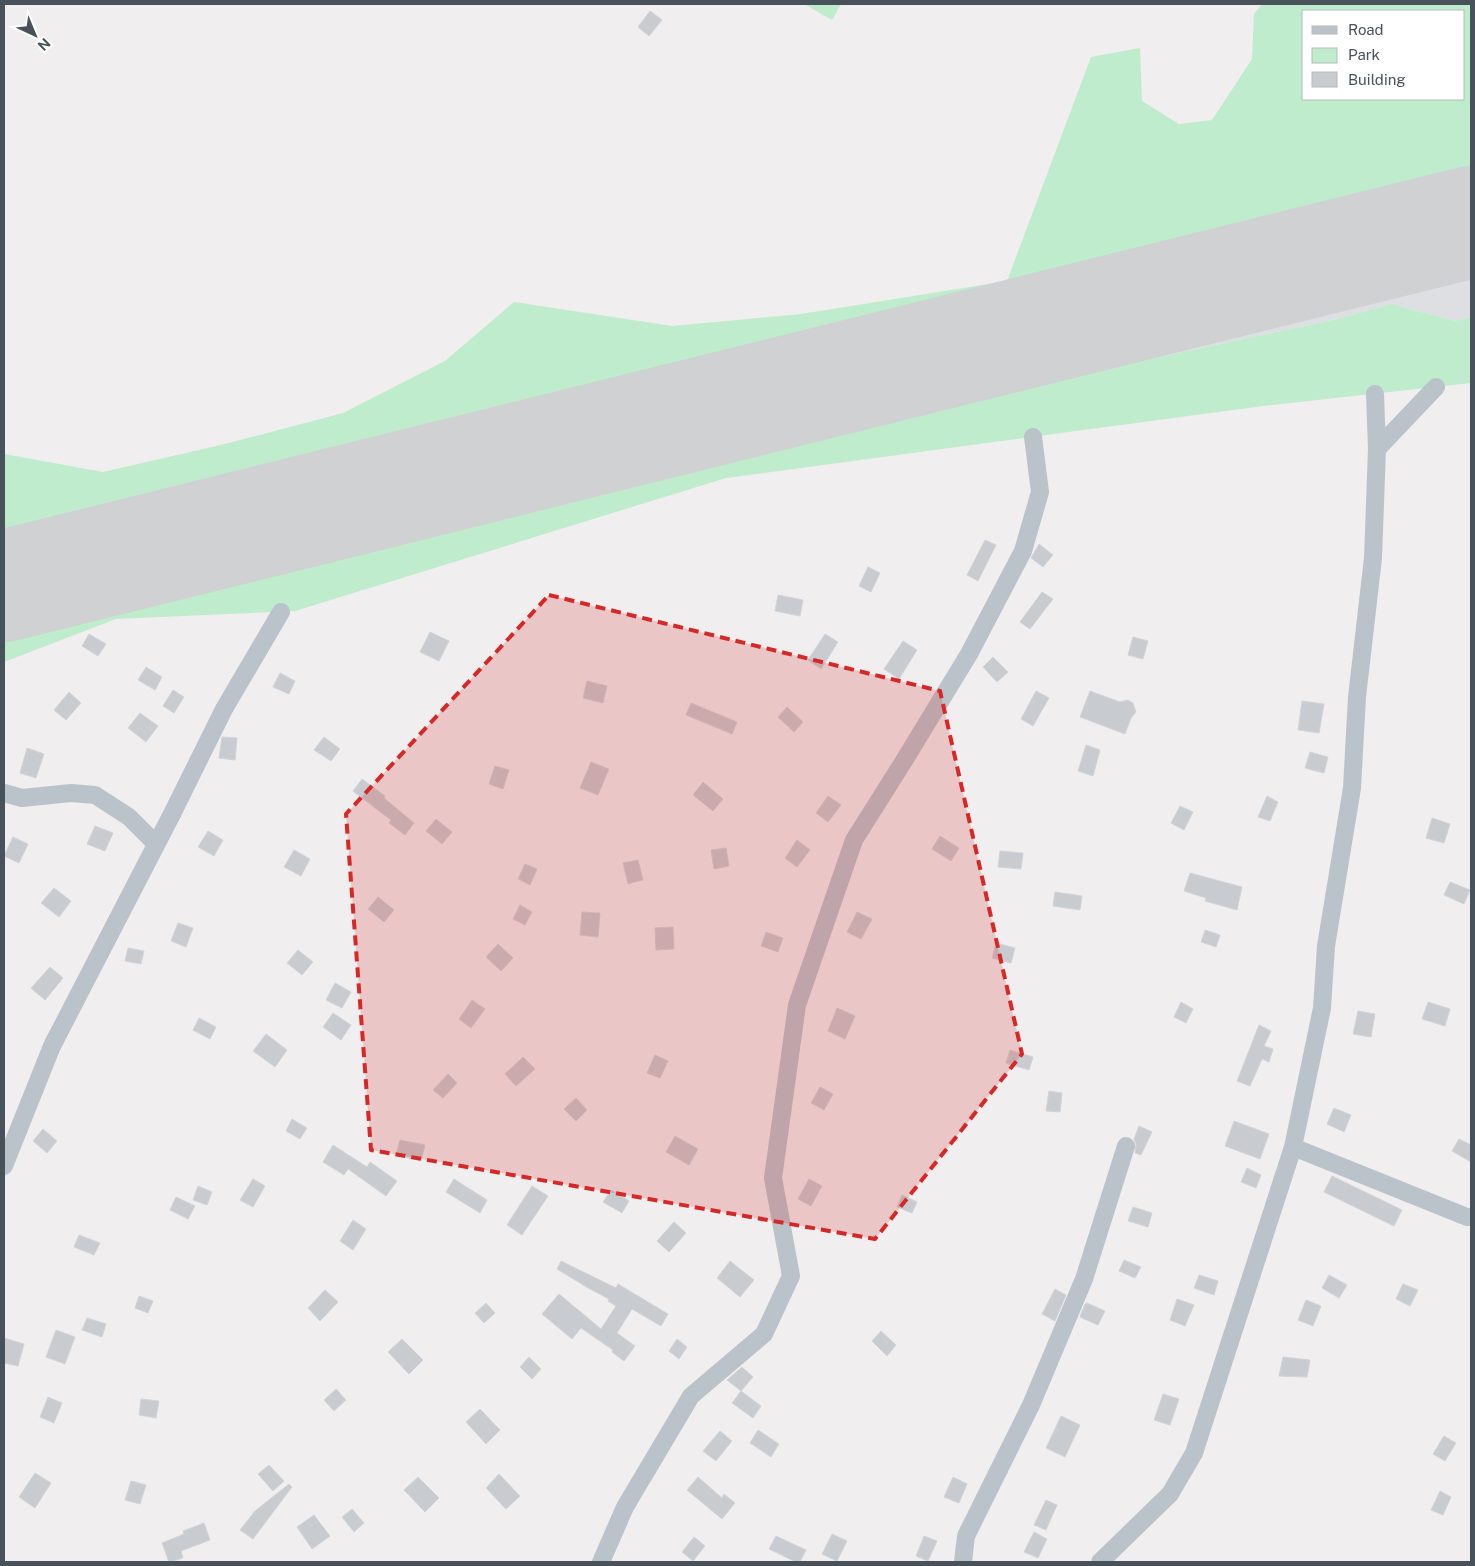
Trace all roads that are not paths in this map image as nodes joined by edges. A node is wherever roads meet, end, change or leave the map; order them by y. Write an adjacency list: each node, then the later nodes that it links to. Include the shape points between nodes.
1 (1436, 387): 4 (street)
2 (1375, 394): 4 (street)
3 (1032, 437): 12 (street, via 1040,492 1023,551 969,654 854,840 797,1004 773,1178 791,1276 764,1334 691,1396 625,1507)
4 (1377, 449): 9 (street, via 1373,558 1357,696 1352,788 1326,946 1322,1008)
5 (281, 612): 7 (street, via 224,709)
6 (4, 793): 7 (street, via 22,798 71,793 95,795 129,817)
7 (156, 844): 10 (street, via 52,1046)
8 (1126, 1146): 13 (street, via 1084,1279 1031,1405 966,1536)
9 (1293, 1147): 11 (street); 14 (street, via 1194,1453 1170,1494)
10 (4, 1166)
11 (1471, 1217)
12 (601, 1562)
13 (963, 1562)
14 (1100, 1562)

